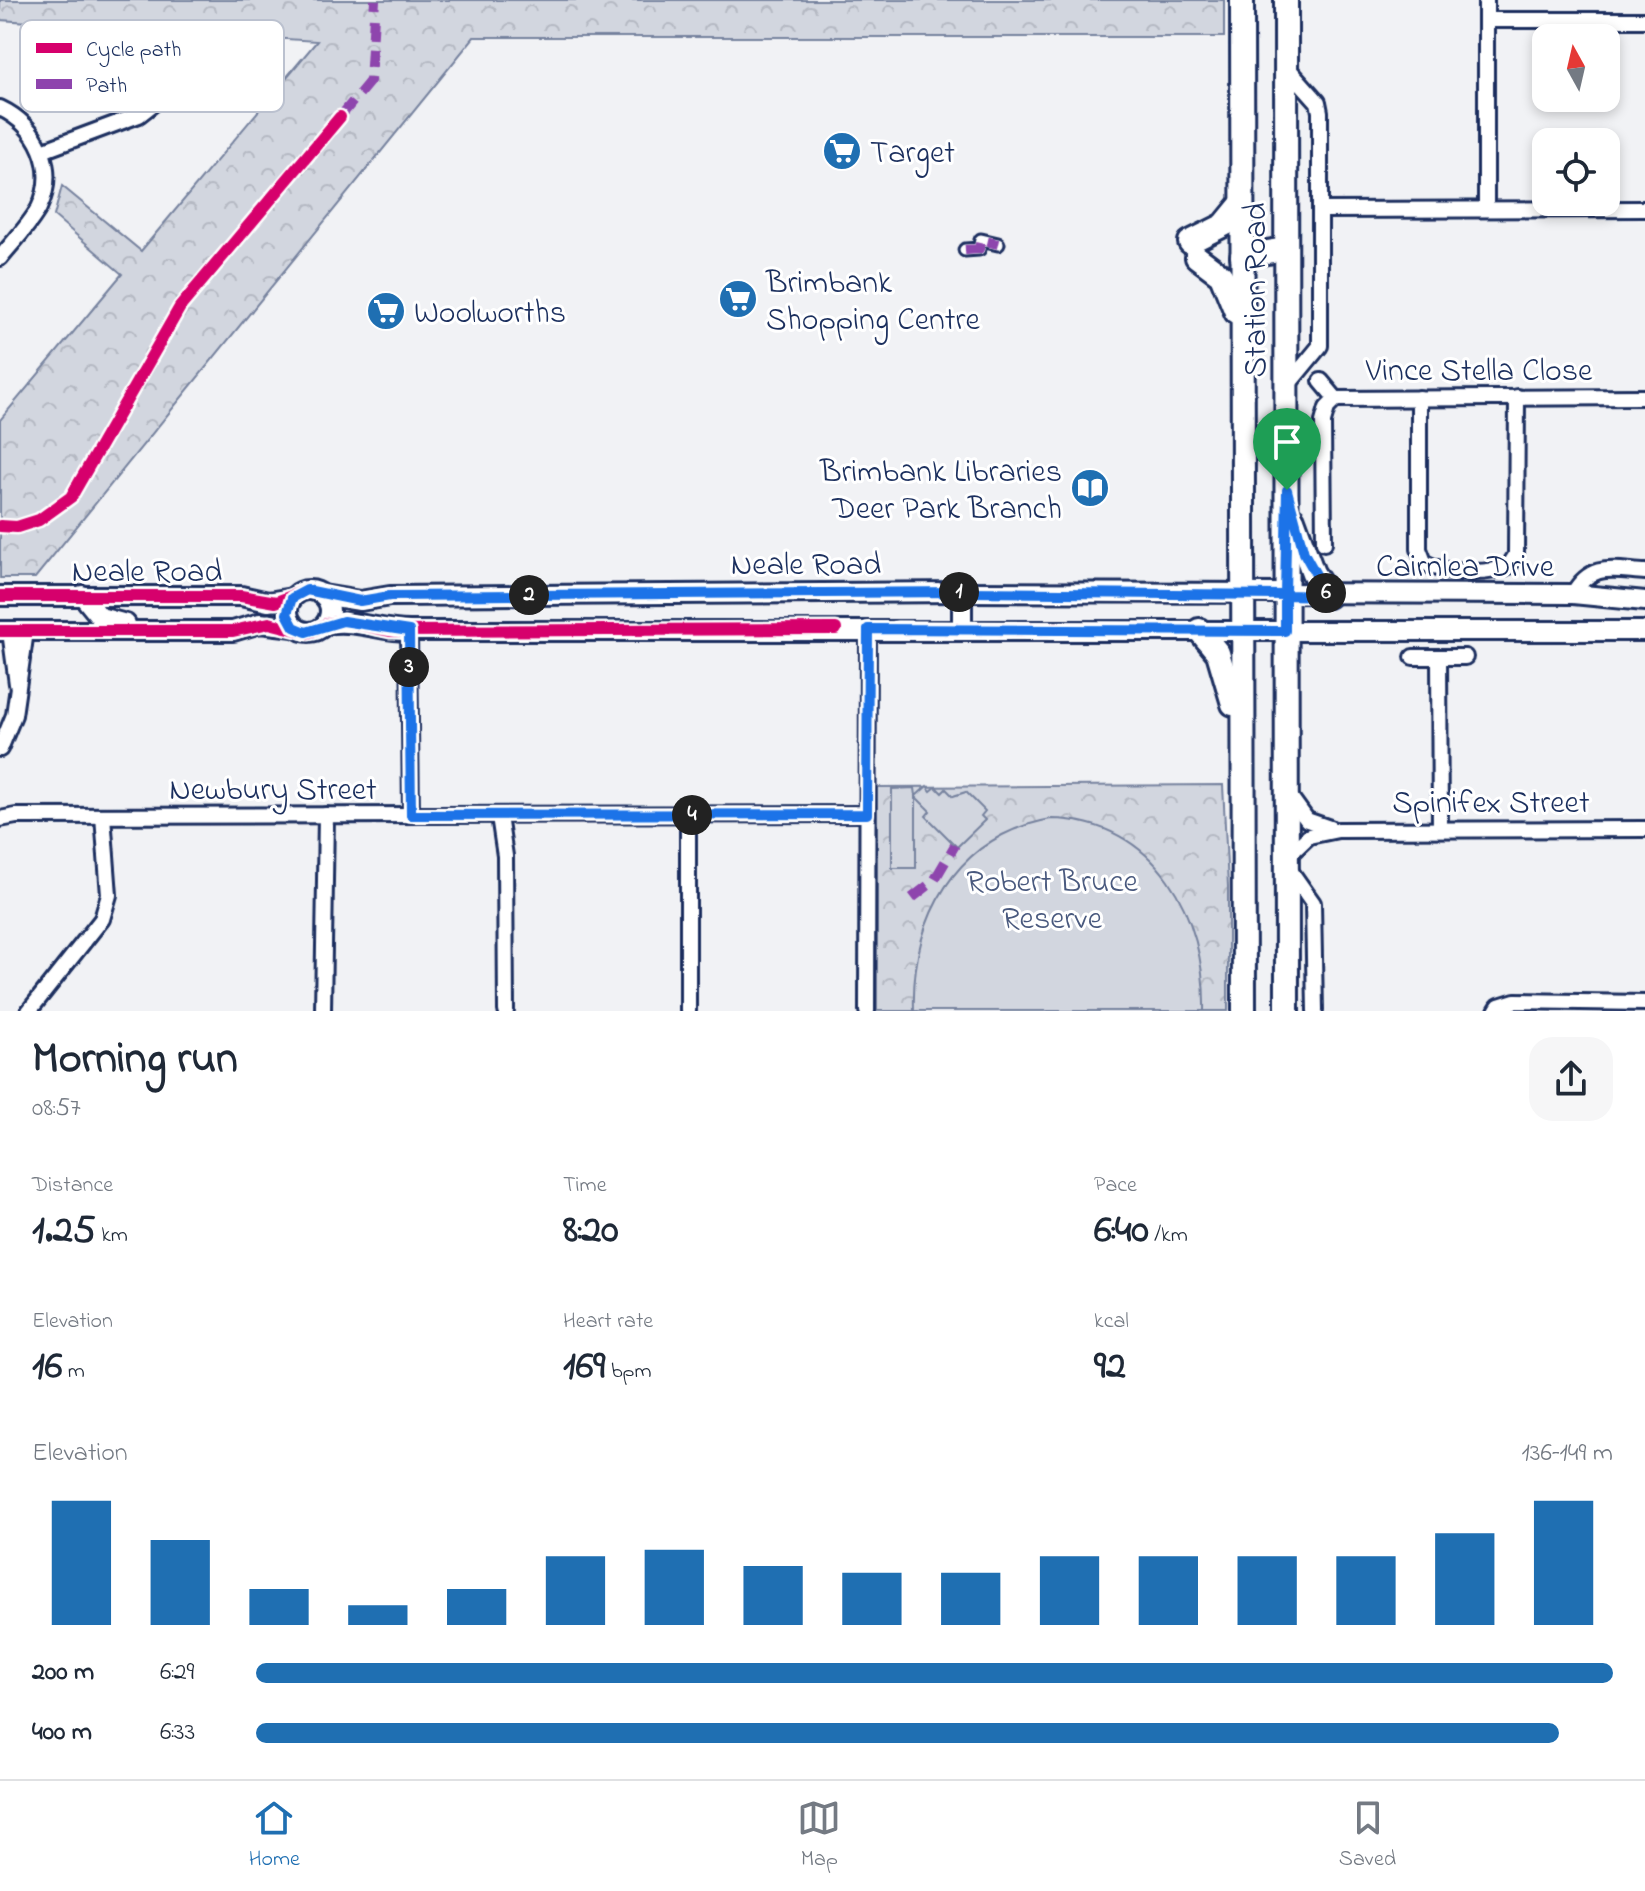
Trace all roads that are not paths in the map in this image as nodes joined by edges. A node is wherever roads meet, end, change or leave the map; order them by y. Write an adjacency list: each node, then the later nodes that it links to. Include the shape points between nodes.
1 (1242, 0): 10 (main road, Station Road)
2 (1286, 0): 6 (main road, Station Road)
3 (1486, 0): 4 (street)
4 (1486, 20): 5 (street); 11 (street)
5 (1645, 20)
6 (1286, 66): 13 (street, via 1318,102); 16 (main road, Station Road)
7 (0, 108): 9 (street, via 25,124)
8 (143, 112): 9 (street)
9 (42, 151): 18 (street, via 44,195)
10 (1242, 203): 15 (main road, Station Road); 19 (main road, via 1193,249 1221,275)
11 (1486, 209): 12 (street); 13 (street)
12 (1645, 209)
13 (1321, 210): 21 (street, via 1320,346)
14 (998, 244): 17 (street, via 981,240 979,249)
15 (1242, 249): 16 (main road); 19 (main road, Station Road)
16 (1286, 249): 21 (main road, Station Road)
17 (965, 250)
18 (0, 258)
19 (1241, 329): 34 (main road, Station Road)
20 (1321, 381): 25 (street, Vince Stella Close)
21 (1287, 386): 26 (main road, Station Road)
22 (1517, 397): 23 (street, Vince Stella Close); 24 (street, Vince Stella Close); 24 (street, via 1516,555 1509,566 1495,570 1442,569 1424,562 1419,549)
23 (1645, 397)
24 (1419, 398): 25 (street, Vince Stella Close)
25 (1336, 399): 27 (street, via 1323,422)
26 (1287, 490): 35 (main road, Station Road); 37 (main road, via 1304,553)
27 (1324, 543)
28 (1645, 572): 31 (street, via 1593,572 1582,578)
29 (962, 592): 30 (street, Neale Road); 34 (street, Neale Road); 43 (street)
30 (673, 594): 33 (street, Neale Road, via 360,601); 44 (street)
31 (1573, 594): 37 (street, Cairnlea Drive); 39 (street, Cairnlea Drive)
32 (82, 595): 36 (street, Neale Road); 38 (street, Neale Road, via 241,596 276,602); 51 (street, via 90,609 110,622)
33 (323, 595): 38 (street, via 307,590); 40 (street, via 330,608)
34 (1243, 595): 35 (street, Neale Road); 48 (main road, Station Road)
35 (1285, 595): 37 (street, Cairnlea Drive); 49 (main road, Station Road)
36 (12, 596): 46 (street)
37 (1328, 596)
38 (292, 598): 41 (street, via 287,614)
39 (1645, 601)
40 (326, 624): 41 (street, via 312,632); 47 (street, Neale Road, via 355,621)
41 (294, 627): 51 (street, Neale Road, via 260,623 233,631)
42 (868, 629): 43 (street, Neale Road); 44 (street, Neale Road); 59 (street)
43 (962, 629): 45 (street, Neale Road)
44 (672, 630): 47 (street, Neale Road)
45 (1199, 630): 48 (street, Neale Road); 55 (main road, via 1223,663)
46 (12, 631): 51 (street, Neale Road); 56 (street, via 18,688)
47 (409, 631): 61 (street)
48 (1243, 631): 49 (street, Cairnlea Drive); 55 (main road, Station Road)
49 (1285, 631): 50 (street, Cairnlea Drive); 57 (main road, Station Road)
50 (1645, 631)
51 (196, 632)
52 (1413, 657): 53 (street)
53 (1439, 657): 54 (street); 67 (street)
54 (1465, 657)
55 (1243, 748): 77 (main road, Station Road)
56 (0, 749)
57 (1287, 792): 69 (street, Spinifex Street, via 1307,820); 70 (main road, Station Road)
58 (0, 812): 63 (street, Newbury Street)
59 (867, 814): 62 (street, Newbury Street); 76 (street)
60 (322, 815): 61 (street, Newbury Street); 64 (street, Newbury Street); 73 (street)
61 (411, 815): 65 (street, Newbury Street)
62 (688, 815): 65 (street, Newbury Street); 75 (street)
63 (16, 816): 64 (street, Newbury Street); 66 (street, Newbury Street)
64 (108, 816): 72 (street, via 109,895 102,919)
65 (505, 816): 74 (street)
66 (0, 819)
67 (1440, 829): 68 (street, Spinifex Street); 69 (street, Spinifex Street)
68 (1645, 829)
69 (1338, 830): 70 (street, Spinifex Street, via 1309,836)
70 (1287, 862): 78 (main road, Station Road); 79 (street, via 1313,903)
71 (1645, 1003): 80 (street, via 1515,1001)
72 (29, 1011)
73 (323, 1011)
74 (506, 1011)
75 (688, 1011)
76 (867, 1011)
77 (1244, 1011)
78 (1287, 1011)
79 (1315, 1011)
80 (1496, 1011)

